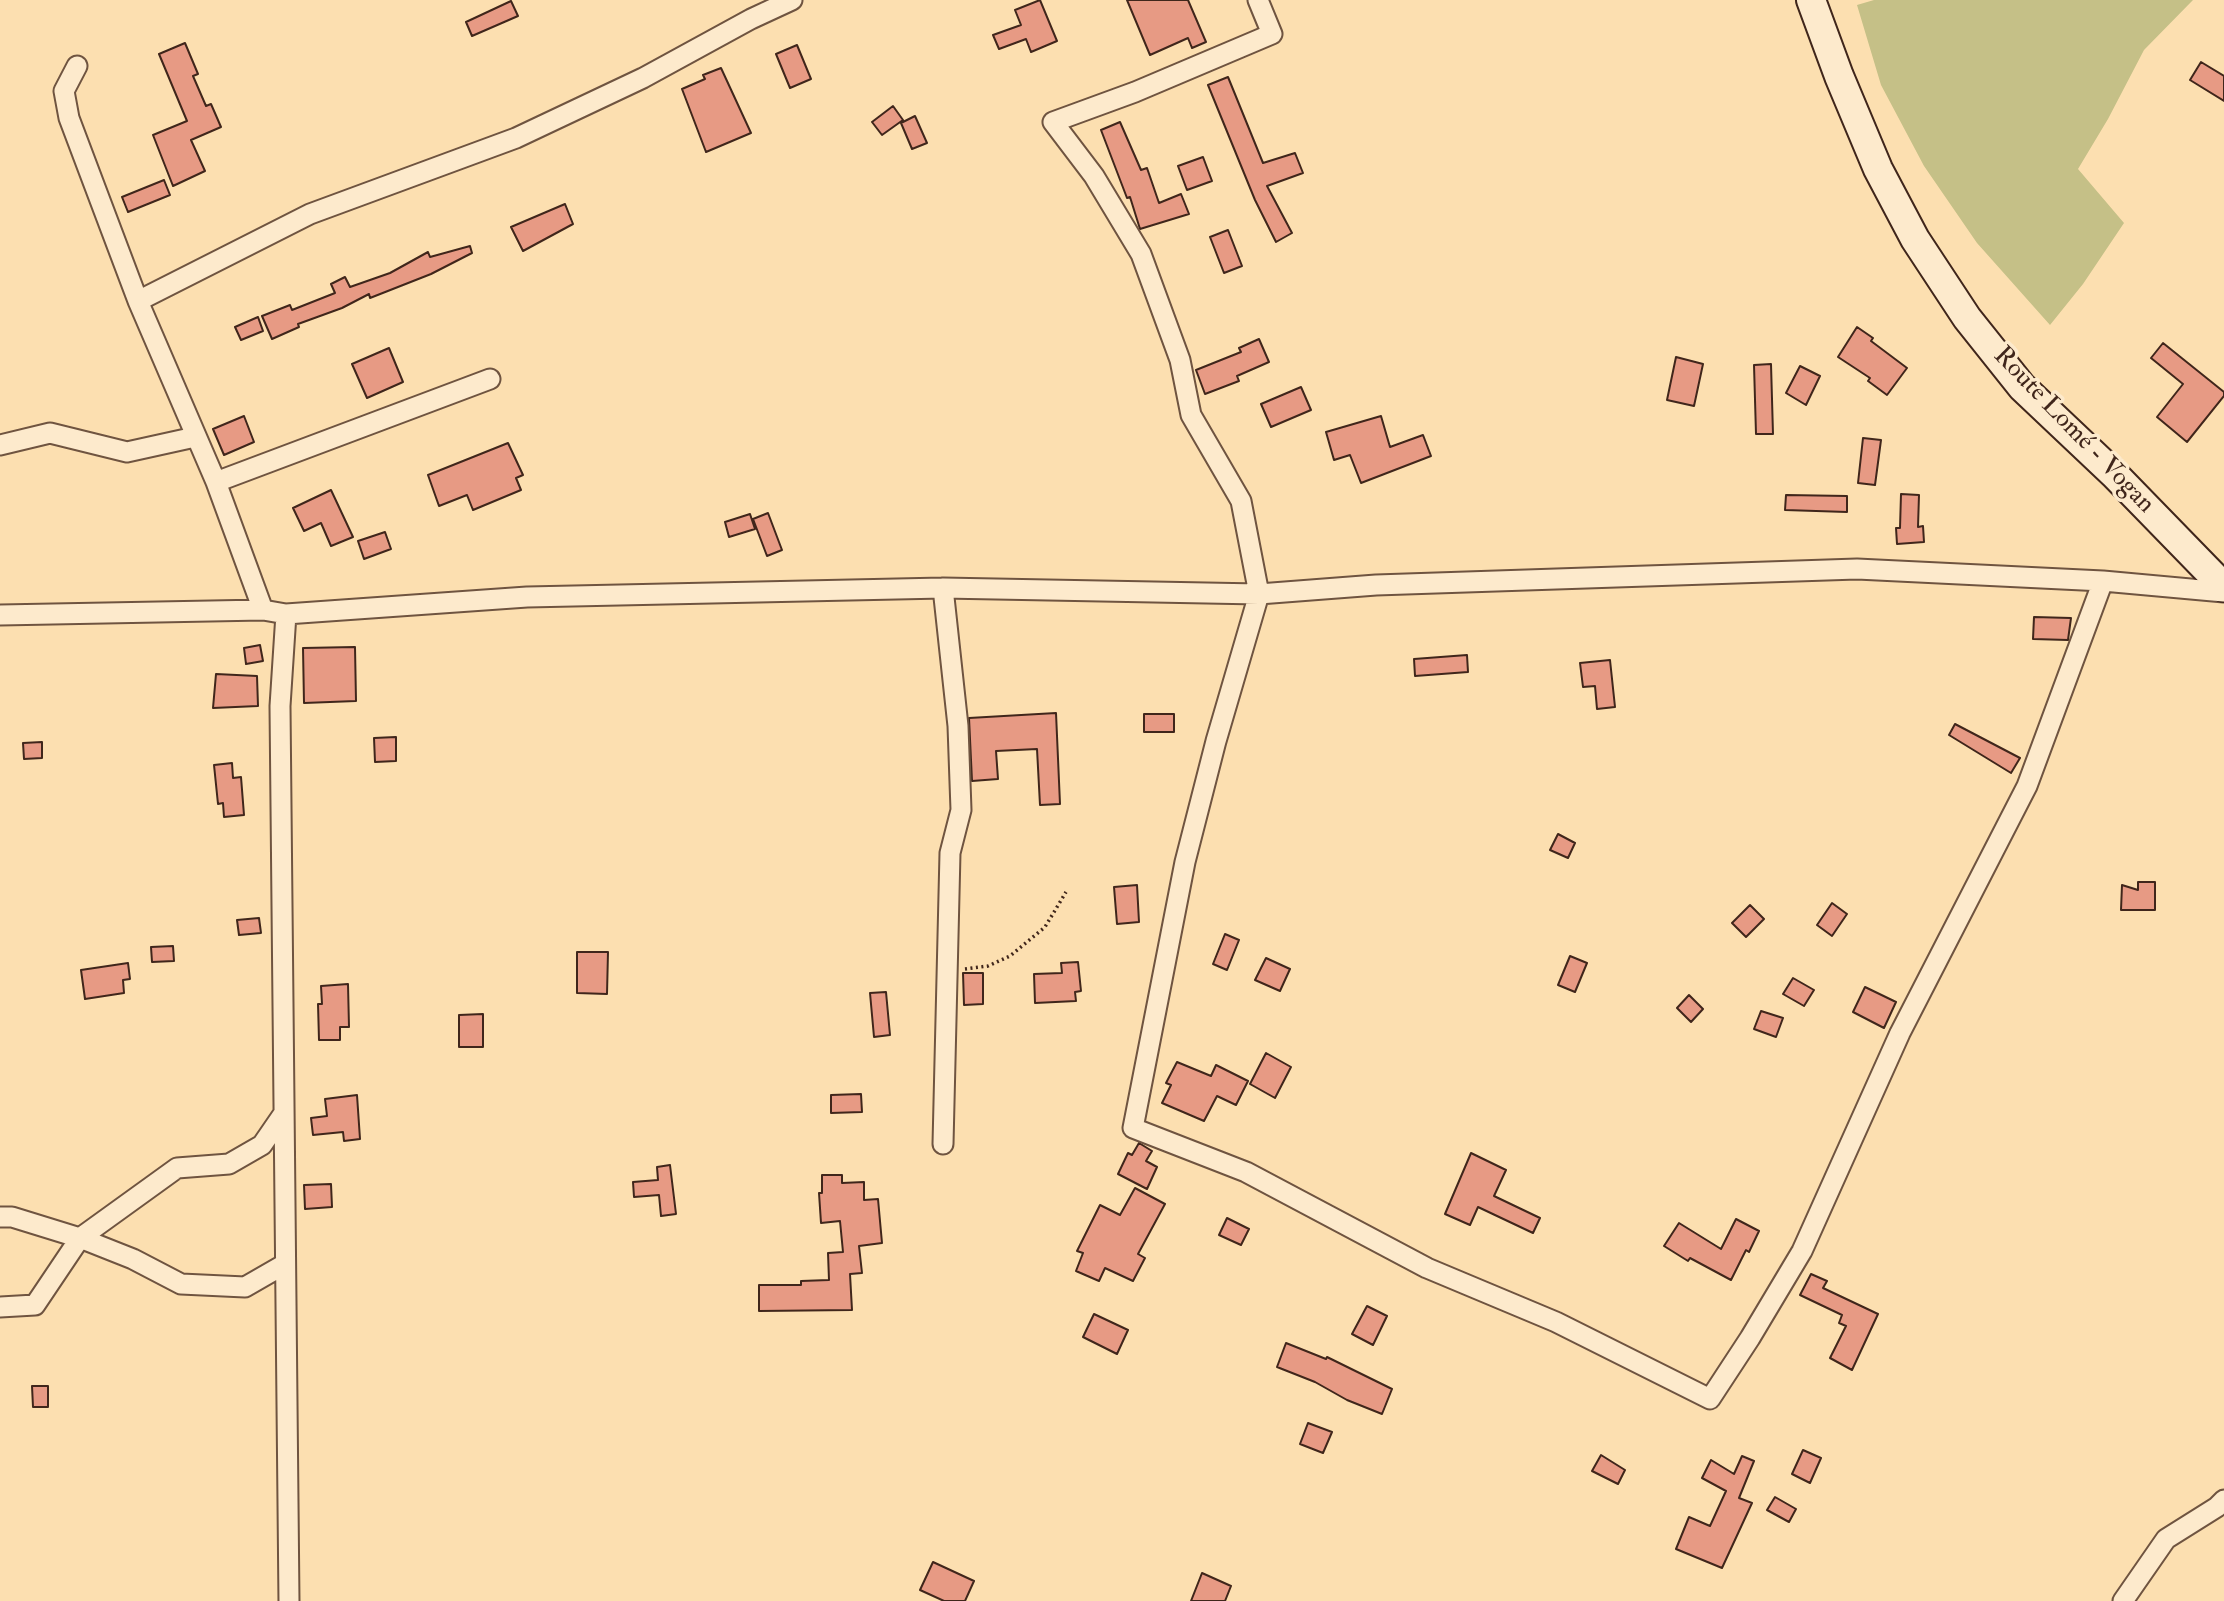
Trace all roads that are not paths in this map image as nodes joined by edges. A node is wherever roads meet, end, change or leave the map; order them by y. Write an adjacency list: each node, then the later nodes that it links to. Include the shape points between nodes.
1 (792, 0): 5 (street, via 516,138 310,214)
2 (1258, 0): 13 (street, via 1272,34 1053,122 1094,176 1141,254 1180,360 1191,415 1241,501)
3 (1811, 0): 12 (main road, Route Lomé - Vogan, via 1878,169 1915,239 1967,317 2022,387 2114,474)
4 (77, 66): 5 (street, via 64,91 69,118)
5 (138, 301): 7 (street)
6 (490, 379): 9 (street)
7 (195, 437): 8 (street, via 127,452 50,433); 9 (street)
8 (0, 445)
9 (216, 482): 14 (street)
10 (2103, 581): 12 (street); 13 (street, via 1857,569 1376,585); 13 (street, via 2027,786 1900,1033 1802,1251 1710,1399 1556,1322 1427,1268 1245,1172 1133,1128 1185,862)
11 (943, 588): 13 (street); 15 (street, via 527,597); 18 (street, via 958,726 961,810 950,853)
12 (2224, 589)
13 (1259, 594)
14 (263, 610): 15 (street); 16 (street)
15 (286, 614): 17 (street, via 280,705)
16 (0, 615)
17 (284, 1114): 20 (street, via 262,1145 229,1164 177,1168); 21 (street)
18 (943, 1144)
19 (0, 1217): 20 (street)
20 (80, 1238): 21 (street, via 181,1284 245,1287); 22 (street, via 35,1305)
21 (285, 1264): 24 (street)
22 (0, 1307)
23 (2224, 1500): 25 (street, via 2166,1539)
24 (289, 1601)
25 (2123, 1601)

